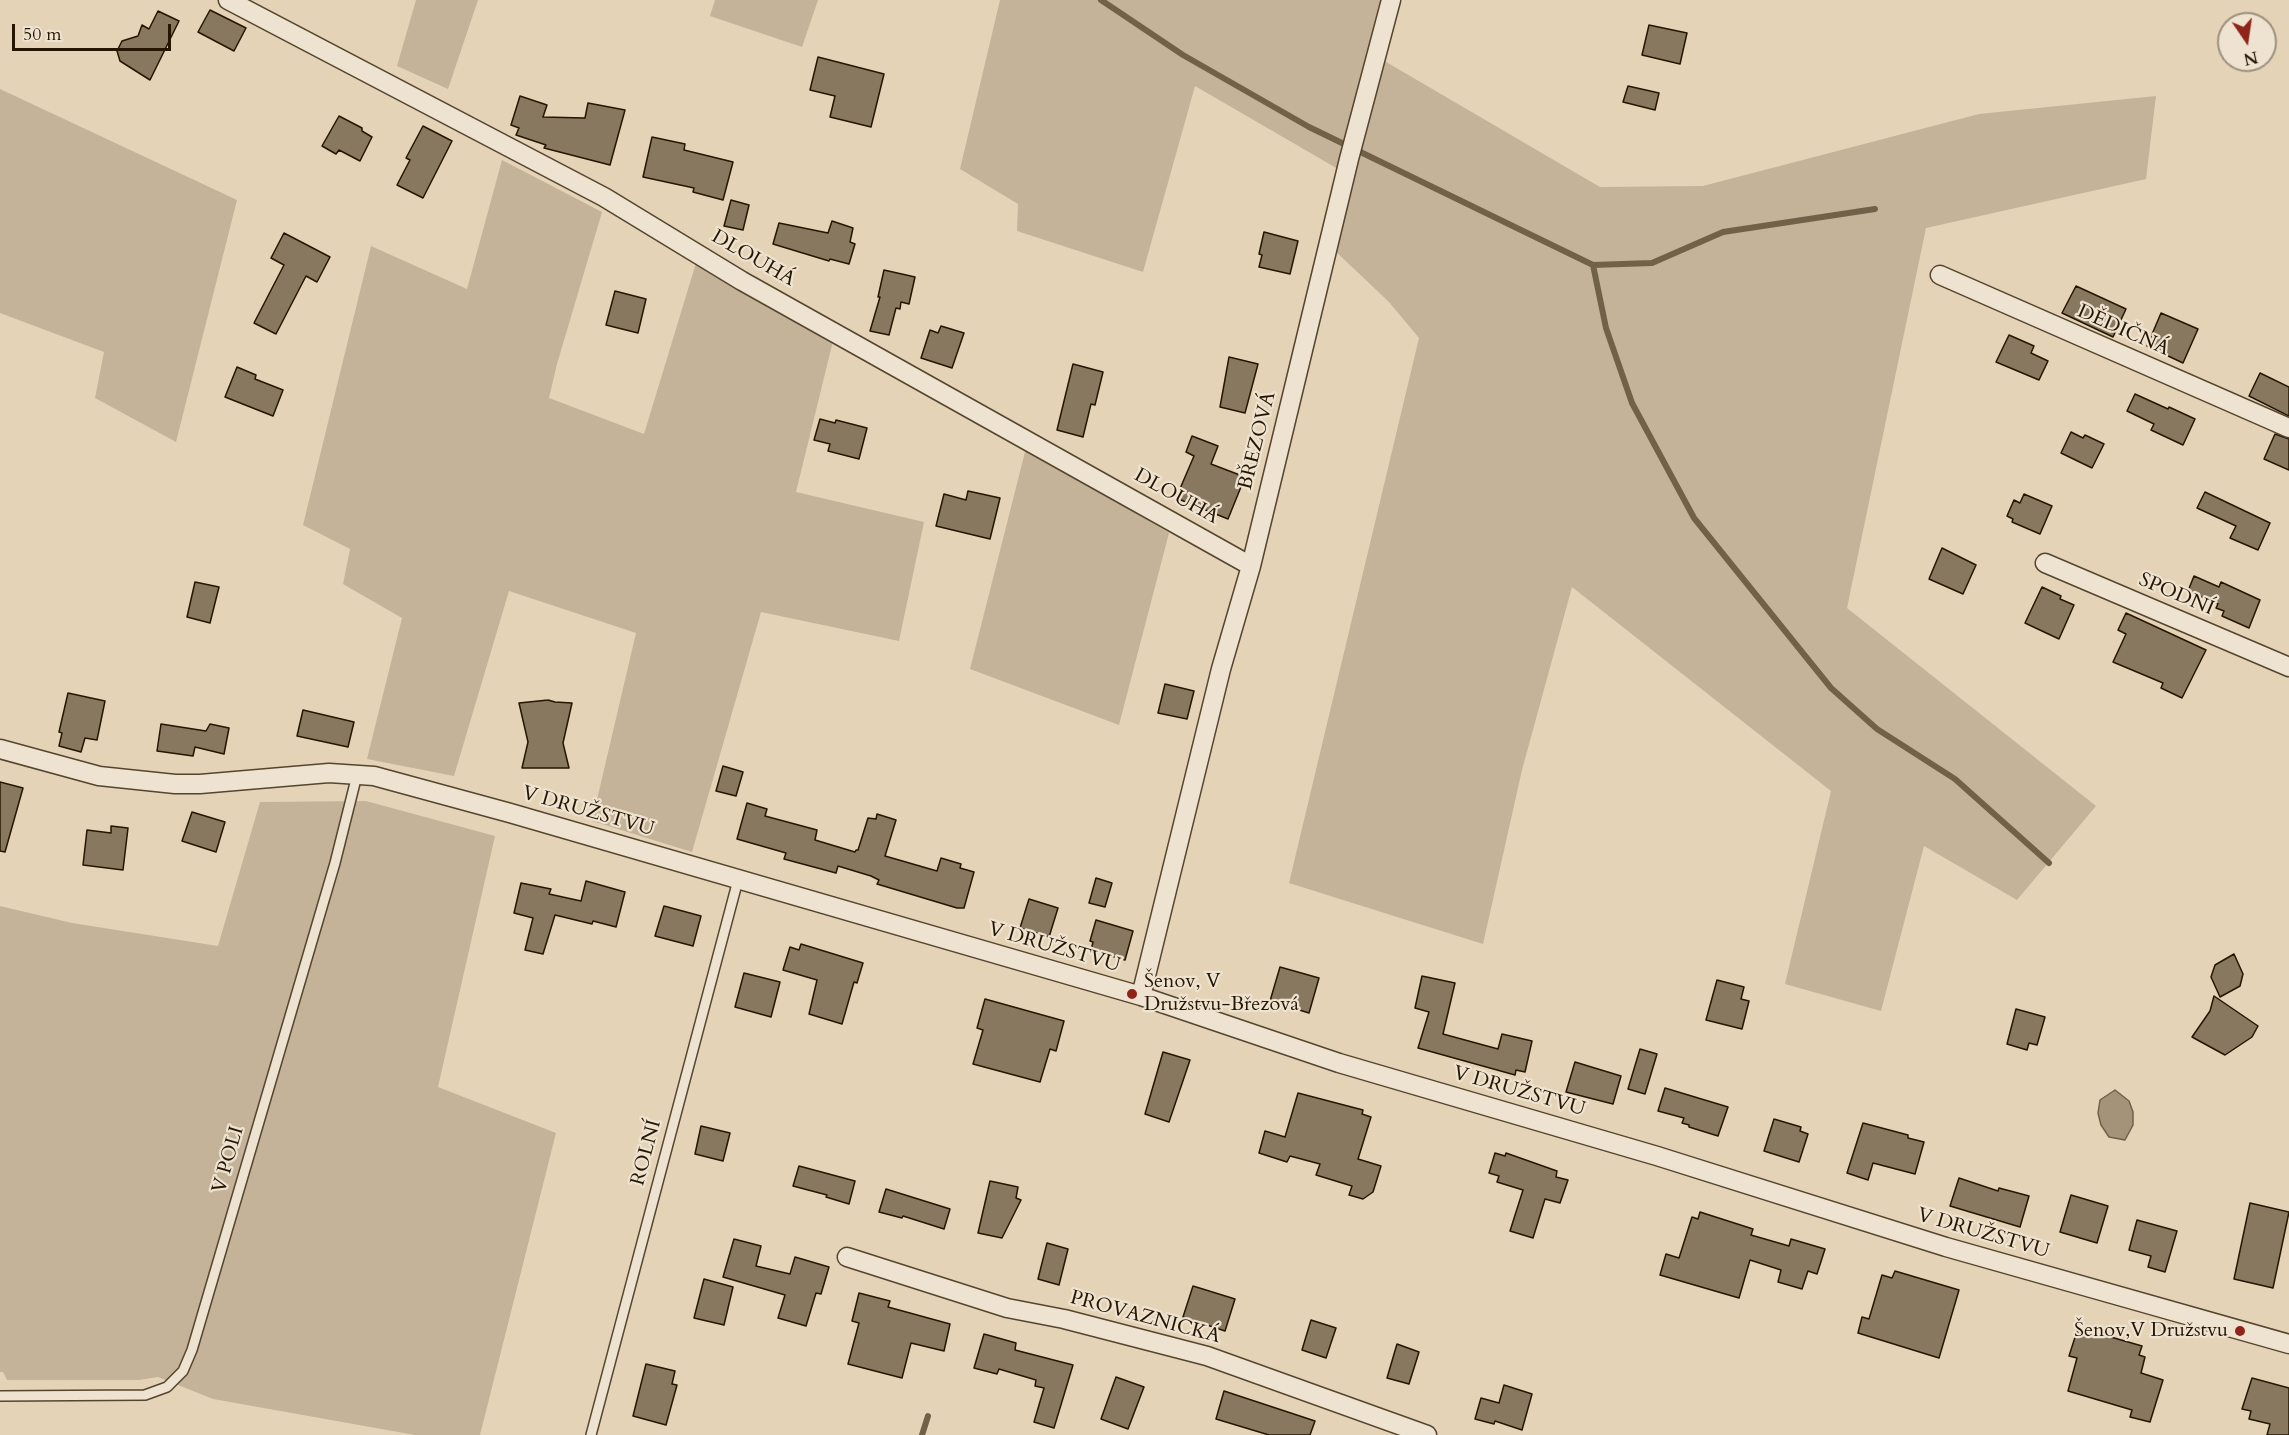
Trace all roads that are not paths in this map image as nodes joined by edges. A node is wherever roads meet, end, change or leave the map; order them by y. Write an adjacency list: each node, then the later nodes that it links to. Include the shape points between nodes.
1 (228, 0): 6 (street, DLOUHÁ, via 604,197 742,281)
2 (1391, 0): 6 (street, BŘEZOVÁ)
3 (1940, 274): 4 (street, DĚDIČNÁ)
4 (2289, 428)
5 (2045, 563): 7 (street, SPODNÍ)
6 (1251, 566): 11 (street, BŘEZOVÁ, via 1221,669)
7 (2289, 667)
8 (0, 749): 9 (street, V DRUŽSTVU, via 99,776 176,784 329,773)
9 (357, 775): 10 (street, V DRUŽSTVU, via 374,776 510,813); 14 (lane, V POLI, via 336,863 183,1371 167,1387 145,1395)
10 (738, 880): 11 (street, V DRUŽSTVU); 15 (lane, ROLNÍ)
11 (1141, 996): 13 (street, V DRUŽSTVU, via 1339,1063 1657,1156 1946,1247)
12 (847, 1257): 16 (street, PROVAZNICKÁ, via 1007,1308 1207,1356)
13 (2289, 1344)
14 (0, 1396)
15 (591, 1435)
16 (1427, 1435)

